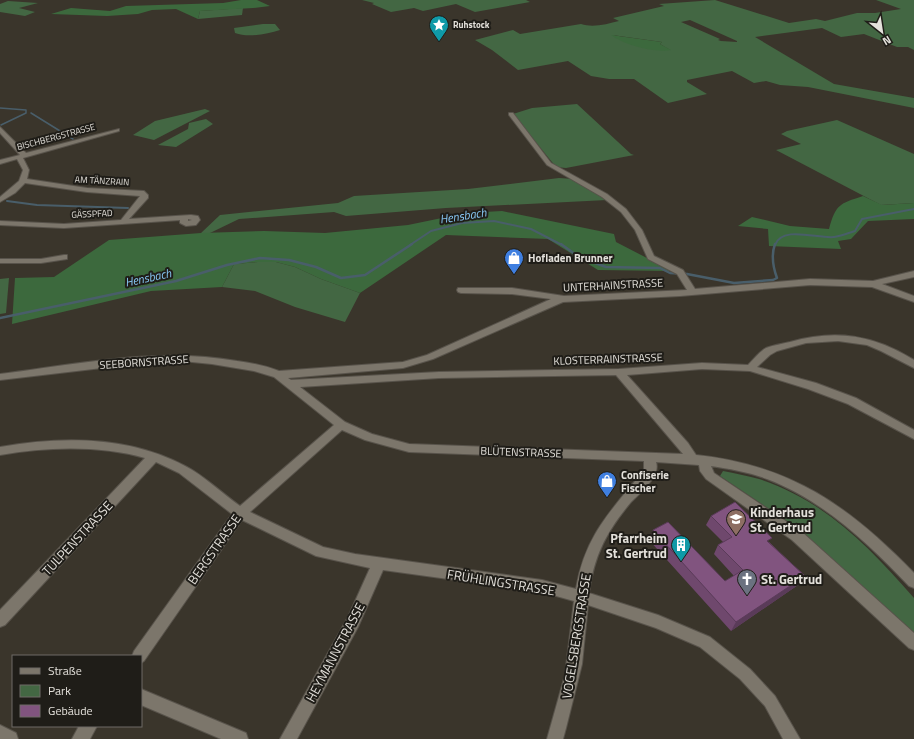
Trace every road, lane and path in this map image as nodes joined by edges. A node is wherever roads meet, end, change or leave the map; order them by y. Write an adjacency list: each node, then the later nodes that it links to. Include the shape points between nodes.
1 (511, 114): 14 (street, via 549,164 588,185 622,208 636,223 651,258)
2 (0, 129): 4 (street)
3 (117, 130): 4 (street, BISCHBERGSTRASSE)
4 (21, 156): 5 (street, BISCHBERGSTRASSE); 6 (street, via 26,171)
5 (0, 162)
6 (23, 181): 7 (street); 10 (street, AM TÄNZRAIN, via 144,195)
7 (0, 200)
8 (185, 218): 10 (street, GÄSSPFAD)
9 (0, 223): 10 (street, GÄSSPFAD, via 64,226)
10 (122, 223)
11 (64, 257): 12 (street, via 41,262)
12 (0, 261)
13 (914, 274): 15 (street, UNTERHAINSTRASSE)
14 (684, 277): 17 (street); 18 (street)
15 (873, 284): 17 (street, UNTERHAINSTRASSE, via 810,282); 20 (street)
16 (461, 290): 19 (street, via 512,291)
17 (717, 290): 18 (street, UNTERHAINSTRASSE)
18 (693, 292): 19 (street, UNTERHAINSTRASSE)
19 (563, 299): 24 (street, UNTERHAINSTRASSE, via 430,357 403,365)
20 (914, 299)
21 (914, 365): 22 (street, via 882,346 828,337 804,340 768,352)
22 (750, 368): 23 (street, KLOSTERRAINSTRASSE, via 702,366); 28 (street, KLOSTERRAINSTRASSE, via 852,401)
23 (619, 372): 26 (street, KLOSTERRAINSTRASSE, via 439,375); 32 (street)
24 (278, 375): 25 (street, SEEBORNSTRASSE, via 242,365 183,358); 26 (street, SEEBORNSTRASSE)
25 (0, 377)
26 (290, 384): 27 (street, SEEBORNSTRASSE)
27 (341, 425): 31 (street, BLÜTENSTRASSE, via 369,437 409,448); 33 (street, BERGSTRASSE)
28 (914, 435)
29 (0, 451): 30 (street, FRÜHLINGSTRASSE, via 22,447 87,444 122,448)
30 (154, 456): 33 (street, FRÜHLINGSTRASSE, via 183,470); 37 (street, TULPENSTRASSE)
31 (648, 457): 32 (street, BLÜTENSTRASSE); 36 (street, VOGELSBERGSTRASSE, via 650,472 606,525 595,544 583,580)
32 (698, 459): 35 (street, BLÜTENSTRASSE, via 768,475 826,503 866,534); 38 (street, via 710,476 797,536)
33 (240, 513): 34 (street, FRÜHLINGSTRASSE, via 321,552); 39 (street, BERGSTRASSE)
34 (379, 563): 36 (street, FRÜHLINGSTRASSE, via 542,586); 46 (street, HEYMANNSTRASSE, via 353,622)
35 (913, 579)
36 (582, 597): 47 (street, VOGELSBERGSTRASSE, via 576,654); 48 (street, FRÜHLINGSTRASSE, via 658,622 705,642 745,674 770,701)
37 (0, 620)
38 (914, 643)
39 (140, 655)
40 (142, 697): 45 (street)
41 (88, 727): 44 (street)
42 (0, 733): 43 (street)
43 (10, 739)
44 (80, 739)
45 (240, 739)
46 (288, 739)
47 (555, 739)
48 (792, 739)

